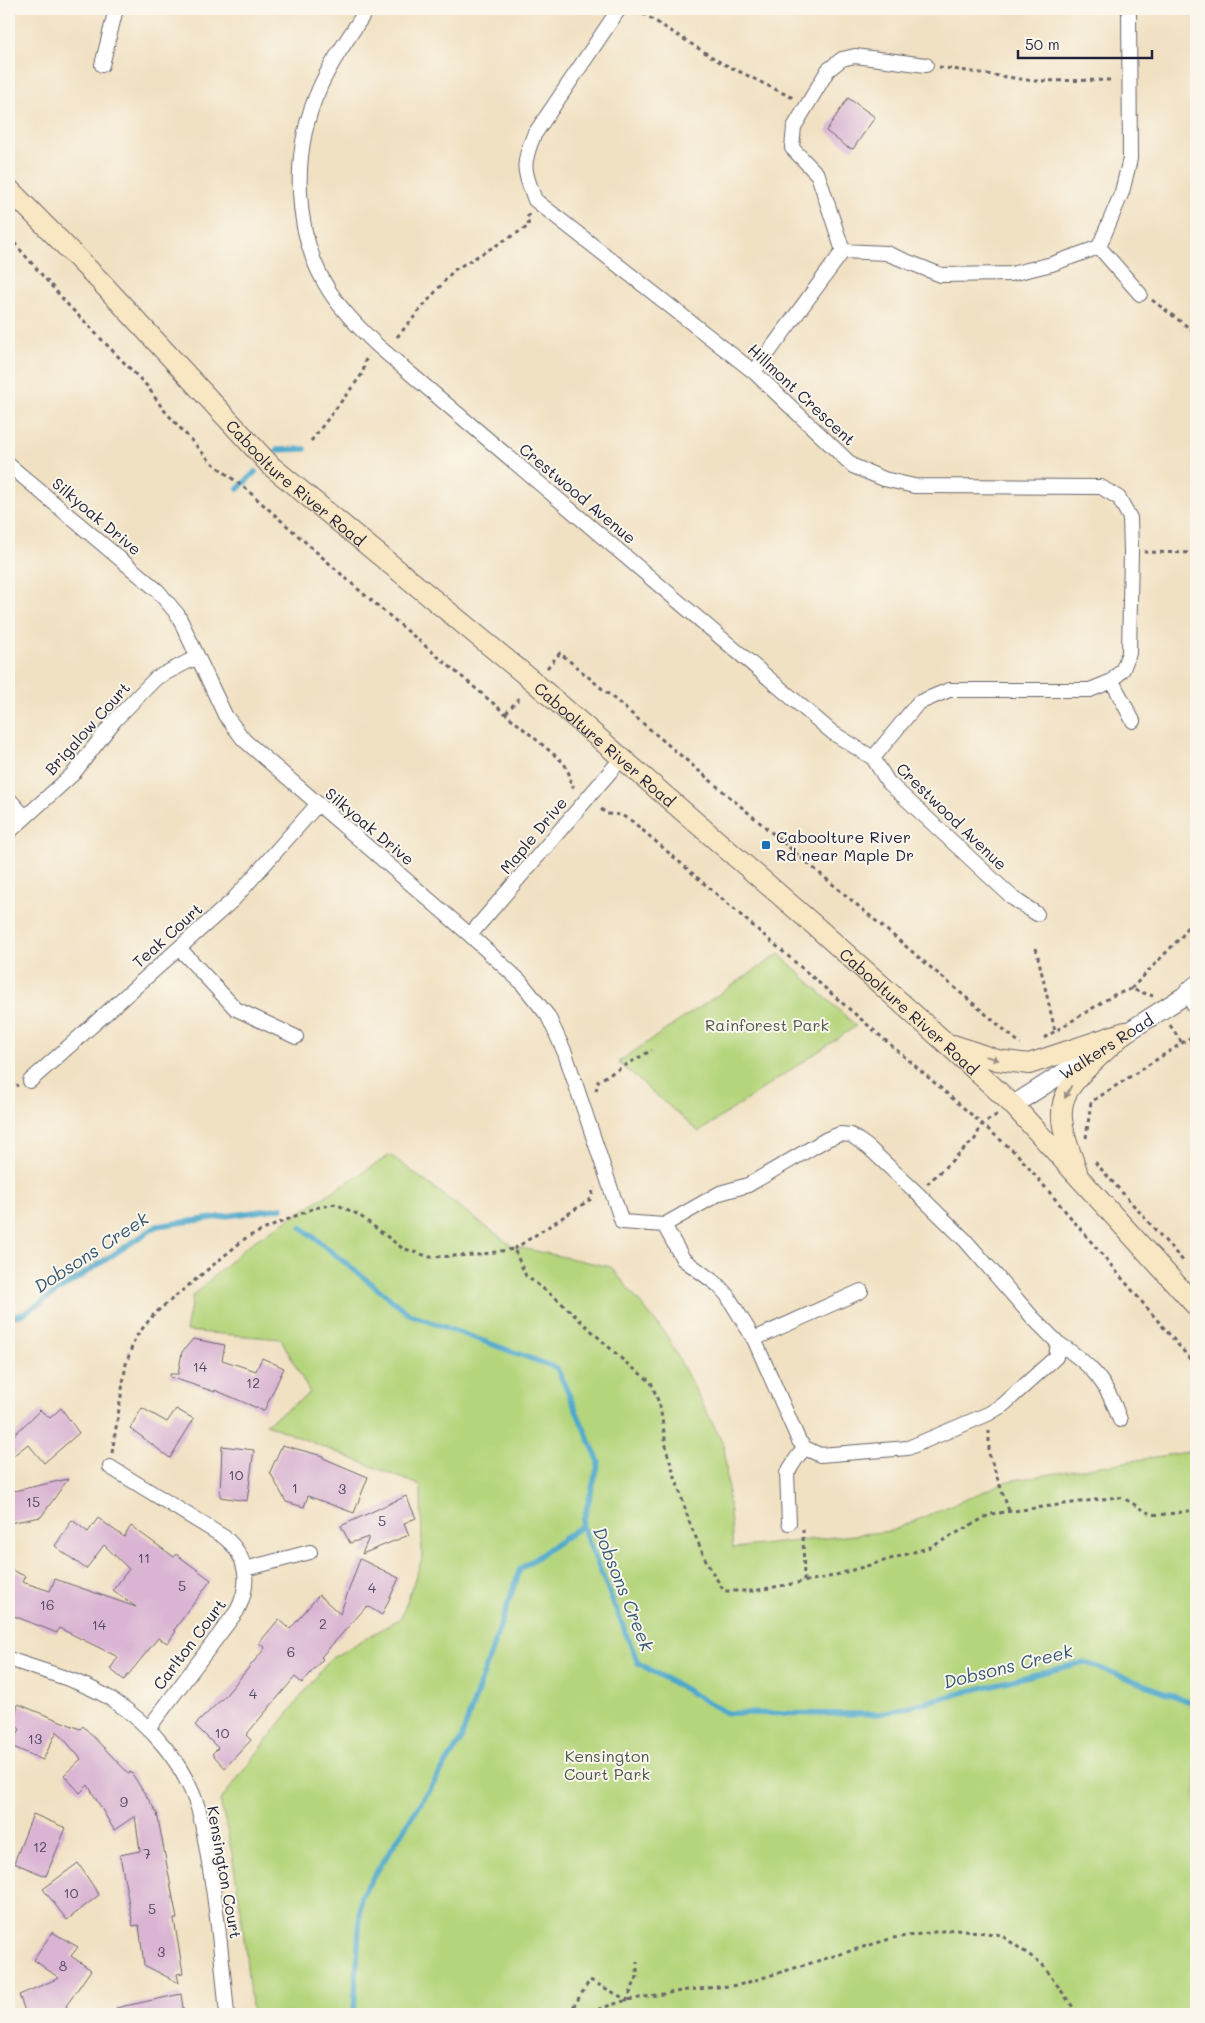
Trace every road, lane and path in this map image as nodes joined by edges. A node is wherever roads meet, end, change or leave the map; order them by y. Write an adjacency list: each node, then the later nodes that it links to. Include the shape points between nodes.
1 (116, 9): 6 (street)
2 (367, 9): 31 (street, Crestwood Avenue, via 320,86 300,156 299,188 304,226 313,257 329,291 355,324 378,346 833,733)
3 (619, 9): 11 (street, via 534,136 526,154 524,171)
4 (636, 9): 9 (path, via 720,62)
5 (1129, 9): 8 (street)
6 (102, 65)
7 (926, 65): 8 (path, via 1034,81); 9 (street, via 856,56 842,59 828,70)
8 (1130, 80): 13 (street, via 1130,158 1122,192)
9 (807, 104): 14 (street, via 794,127 792,148 818,175)
10 (9, 190): 30 (main road, Caboolture River Road, via 100,281 271,466)
11 (535, 200): 17 (path, via 527,218 529,226 454,270); 19 (street, Hillmont Crescent)
12 (9, 237): 28 (path, via 148,386 163,410 210,461)
13 (1099, 248): 14 (street, via 1010,274 941,275 886,253); 15 (street)
14 (843, 251): 19 (street)
15 (1140, 294): 16 (path)
16 (1196, 333)
17 (397, 337)
18 (369, 356): 20 (path, via 363,373)
19 (754, 372): 22 (street, Hillmont Crescent, via 853,466 884,479 914,486 1102,487 1119,498 1130,518)
20 (311, 441)
21 (9, 465): 24 (street, Silkyoak Drive, via 158,591 178,615)
22 (1131, 551): 23 (path); 26 (street, Hillmont Crescent, via 1129,653 1123,670)
23 (1196, 553)
24 (197, 656): 34 (street, Silkyoak Drive, via 225,715 244,740); 36 (street, Brigalow Court, via 156,678 115,720 73,774)
25 (547, 668): 54 (path, via 560,653)
26 (1112, 681): 29 (street); 31 (street, via 1090,690 949,690 918,703)
27 (520, 697): 28 (path)
28 (506, 713): 32 (path, via 564,763 571,778 570,784)
29 (1133, 721)
30 (622, 758): 40 (street, Maple Drive); 52 (main road, Caboolture River Road)
31 (873, 758): 39 (street, Crestwood Avenue, via 888,782 1014,899)
32 (574, 787)
33 (9, 798): 36 (street)
34 (317, 805): 40 (street, Silkyoak Drive); 41 (street, Teak Court, via 233,900)
35 (601, 809): 59 (path, via 607,814 632,820)
36 (25, 817): 37 (street, Brigalow Court)
37 (9, 832)
38 (1196, 911): 43 (path, via 1182,936)
39 (1037, 914)
40 (470, 935): 65 (street, Silkyoak Drive, via 520,981 548,1016 565,1053 622,1222)
41 (180, 948): 50 (street, via 236,1009); 56 (street, Teak Court)
42 (1036, 948): 47 (path)
43 (1131, 988): 45 (path, via 1152,994); 47 (path)
44 (1190, 990): 45 (street, Walkers Road); 46 (lane)
45 (1162, 1010): 48 (street, Walkers Road); 53 (path)
46 (1196, 1016)
47 (1055, 1031): 51 (path)
48 (1125, 1032): 52 (main road, one-way to 48, via 997,1060 1029,1064); 58 (street, Walkers Road); 62 (main road, one-way to 62, via 1071,1085 1062,1102 1064,1127)
49 (1196, 1034): 53 (path)
50 (296, 1037)
51 (1042, 1040)
52 (946, 1043): 58 (main road, Caboolture River Road)
53 (1182, 1043): 60 (path, via 1091,1102)
54 (1027, 1046)
55 (652, 1050): 57 (path, via 598,1081)
56 (30, 1081)
57 (596, 1091)
58 (1013, 1105): 59 (path); 62 (main road, Caboolture River Road)
59 (982, 1124): 64 (path, via 975,1139); 72 (path, via 1018,1154)
60 (1085, 1140)
61 (1090, 1157): 67 (path)
62 (1079, 1177): 69 (main road, Caboolture River Road)
63 (595, 1183): 66 (path, via 591,1199)
64 (917, 1193): 65 (street, via 868,1147 840,1134 748,1185 720,1193); 71 (street, via 965,1240)
65 (664, 1225): 70 (street, via 683,1259 718,1284)
66 (514, 1249): 76 (path, via 430,1257 402,1248 359,1215 336,1204 314,1208 246,1237 154,1314 136,1338 126,1364); 78 (path, via 526,1276 651,1382 660,1406 667,1452 690,1524 708,1565 724,1591 753,1591 829,1578 931,1548 991,1514)
67 (1190, 1268)
68 (861, 1291): 70 (street)
69 (1196, 1306)
70 (754, 1339): 75 (street)
71 (1058, 1343): 73 (street, via 1056,1357 1003,1405); 74 (street, via 1099,1377 1112,1397)
72 (1196, 1366)
73 (988, 1414): 75 (street, via 908,1448 820,1455); 78 (path, via 989,1454)
74 (1120, 1420)
75 (805, 1448): 79 (street, via 787,1473)
76 (110, 1467): 81 (street, Carlton Court, via 224,1537 233,1545)
77 (1196, 1510): 78 (path, via 1154,1514 1127,1498 1117,1497)
78 (1009, 1511)
79 (789, 1523)
80 (310, 1552): 81 (street)
81 (245, 1568): 83 (street, Carlton Court, via 244,1598 237,1611)
82 (9, 1659): 83 (street, Kensington Court, via 94,1689)
83 (148, 1728): 86 (street, Kensington Court, via 178,1766 199,1811 218,1922)
84 (637, 1962): 85 (path, via 637,1977)
85 (627, 2000): 87 (path, via 590,1980); 88 (path); 89 (path, via 739,1986 893,1938 956,1929 1000,1935 1042,1964)
86 (227, 2014)
87 (569, 2014)
88 (583, 2014)
89 (1078, 2014)

